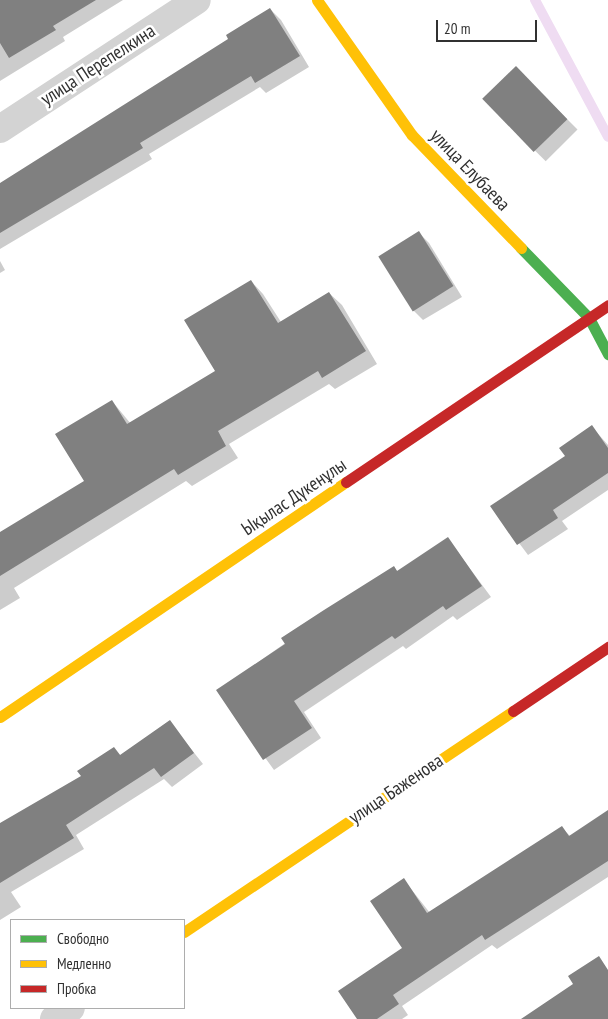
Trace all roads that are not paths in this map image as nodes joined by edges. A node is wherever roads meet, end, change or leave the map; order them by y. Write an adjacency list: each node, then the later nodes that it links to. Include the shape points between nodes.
1 (196, 0): 3 (street, улица Перепелкина)
2 (317, 0): 5 (street, улица Елубаева, via 412,135)
3 (0, 129)
4 (608, 305): 5 (street, Ықылас Дүкенұлы)
5 (589, 318): 6 (street, улица Елубаева); 8 (street, Ықылас Дүкенұлы)
6 (608, 354)
7 (608, 647): 9 (street, улица Баженова)
8 (0, 717)
9 (185, 931)
10 (69, 1009): 11 (street)
11 (54, 1019)

